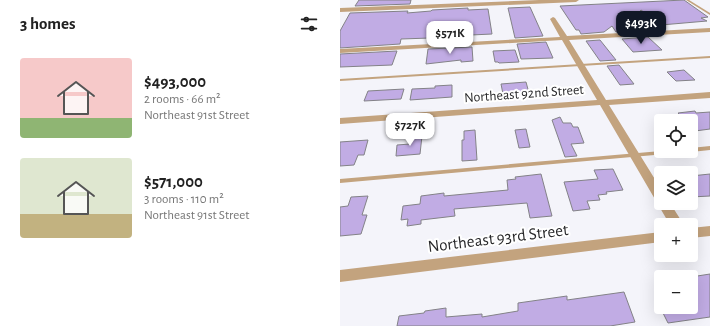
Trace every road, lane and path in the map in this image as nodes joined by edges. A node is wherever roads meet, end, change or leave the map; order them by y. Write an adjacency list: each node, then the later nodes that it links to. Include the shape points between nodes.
1 (576, 0): 3 (street)
2 (687, 0): 5 (lane)
3 (548, 9): 4 (street); 7 (street)
4 (340, 10)
5 (710, 14)
6 (710, 30): 7 (street)
7 (565, 38): 8 (street); 10 (street)
8 (340, 51)
9 (710, 57): 10 (lane)
10 (581, 65): 11 (lane); 13 (street)
11 (340, 80)
12 (710, 95): 13 (street, Northeast 92nd Street)
13 (603, 103): 14 (street, Northeast 92nd Street); 18 (street)
14 (340, 121)
15 (710, 148): 16 (lane)
16 (698, 149)
17 (654, 153): 18 (lane)
18 (634, 155): 19 (lane); 20 (street)
19 (340, 181)
20 (654, 187)
21 (710, 231): 22 (street)
22 (698, 232)
23 (654, 238): 24 (street, Northeast 93rd Street)
24 (340, 276)

